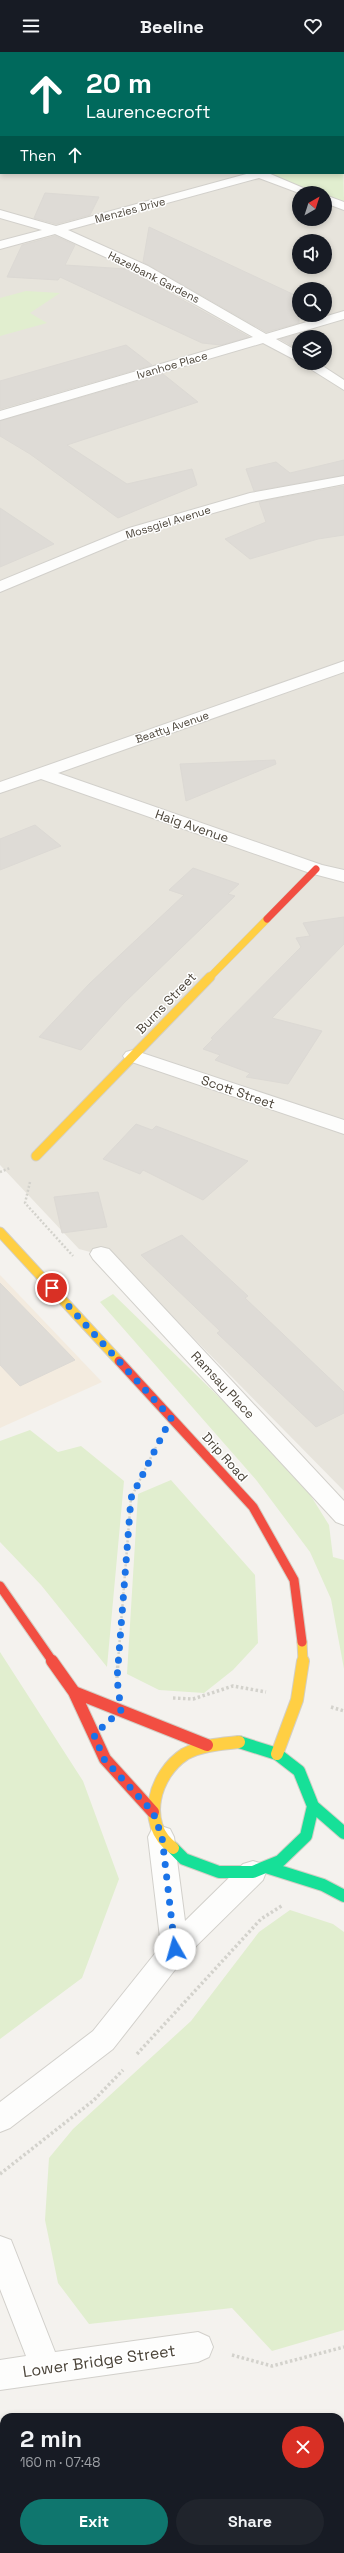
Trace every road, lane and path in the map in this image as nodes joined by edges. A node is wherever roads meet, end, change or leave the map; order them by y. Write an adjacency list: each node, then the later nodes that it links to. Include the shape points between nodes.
1 (258, 174): 2 (street); 6 (street, Menzies Drive)
2 (292, 187)
3 (332, 202): 4 (street)
4 (344, 206)
5 (0, 214): 6 (street, Hazelbank Gardens)
6 (56, 230): 7 (street, Menzies Drive); 9 (street, Hazelbank Gardens, via 143,269)
7 (0, 244)
8 (344, 315): 9 (street, Ivanhoe Place)
9 (267, 338): 10 (street, Hazelbank Gardens); 13 (street, Ivanhoe Place)
10 (292, 354)
11 (319, 370): 12 (street)
12 (344, 386)
13 (0, 416)
14 (344, 480): 15 (street, Mossgiel Avenue, via 250,498 134,531)
15 (0, 587)
16 (344, 666): 17 (street, Beatty Avenue)
17 (40, 773): 18 (street, Beatty Avenue); 19 (street, Haig Avenue)
18 (4, 781)
19 (316, 869): 20 (street, Haig Avenue); 21 (street, Burns Street)
20 (344, 876)
21 (132, 1056): 22 (street, Scott Street); 23 (street, Burns Street)
22 (344, 1127)
23 (36, 1156): 26 (path, via 25,1203)
24 (0, 1232): 27 (street, Drip Road)
25 (102, 1254): 28 (street, Ramsay Place)
26 (77, 1261)
27 (171, 1418): 30 (path, via 131,1498); 34 (street, Drip Road, via 252,1507 294,1580 305,1664)
28 (344, 1516)
29 (0, 1586): 32 (street)
30 (117, 1679): 31 (path); 35 (path)
31 (124, 1682)
32 (74, 1692): 35 (street); 40 (street, via 104,1759)
33 (166, 1697): 34 (path, via 194,1699 233,1686)
34 (299, 1697): 36 (path); 38 (street, Drip Road)
35 (121, 1710): 37 (street)
36 (344, 1710)
37 (207, 1745): 38 (street, via 239,1742); 40 (street, via 180,1758 159,1782)
38 (277, 1754): 39 (street, via 299,1771)
39 (313, 1806): 41 (street); 43 (street, via 306,1836 280,1862)
40 (153, 1812): 42 (street)
41 (344, 1832)
42 (162, 1837): 43 (street, via 184,1859 219,1872); 46 (street)
43 (259, 1869): 44 (street, via 323,1885); 46 (street)
44 (344, 1896)
45 (289, 1901): 47 (path, via 261,1919)
46 (175, 1949): 49 (street, via 102,2040)
47 (136, 2056)
48 (126, 2067): 50 (path, via 94,2100)
49 (0, 2119)
50 (0, 2174)
51 (0, 2250): 54 (street)
52 (344, 2346): 53 (path, via 272,2366)
53 (198, 2347): 54 (street, Lower Bridge Street)
54 (46, 2368): 55 (street, Lower Bridge Street)
55 (0, 2375)

